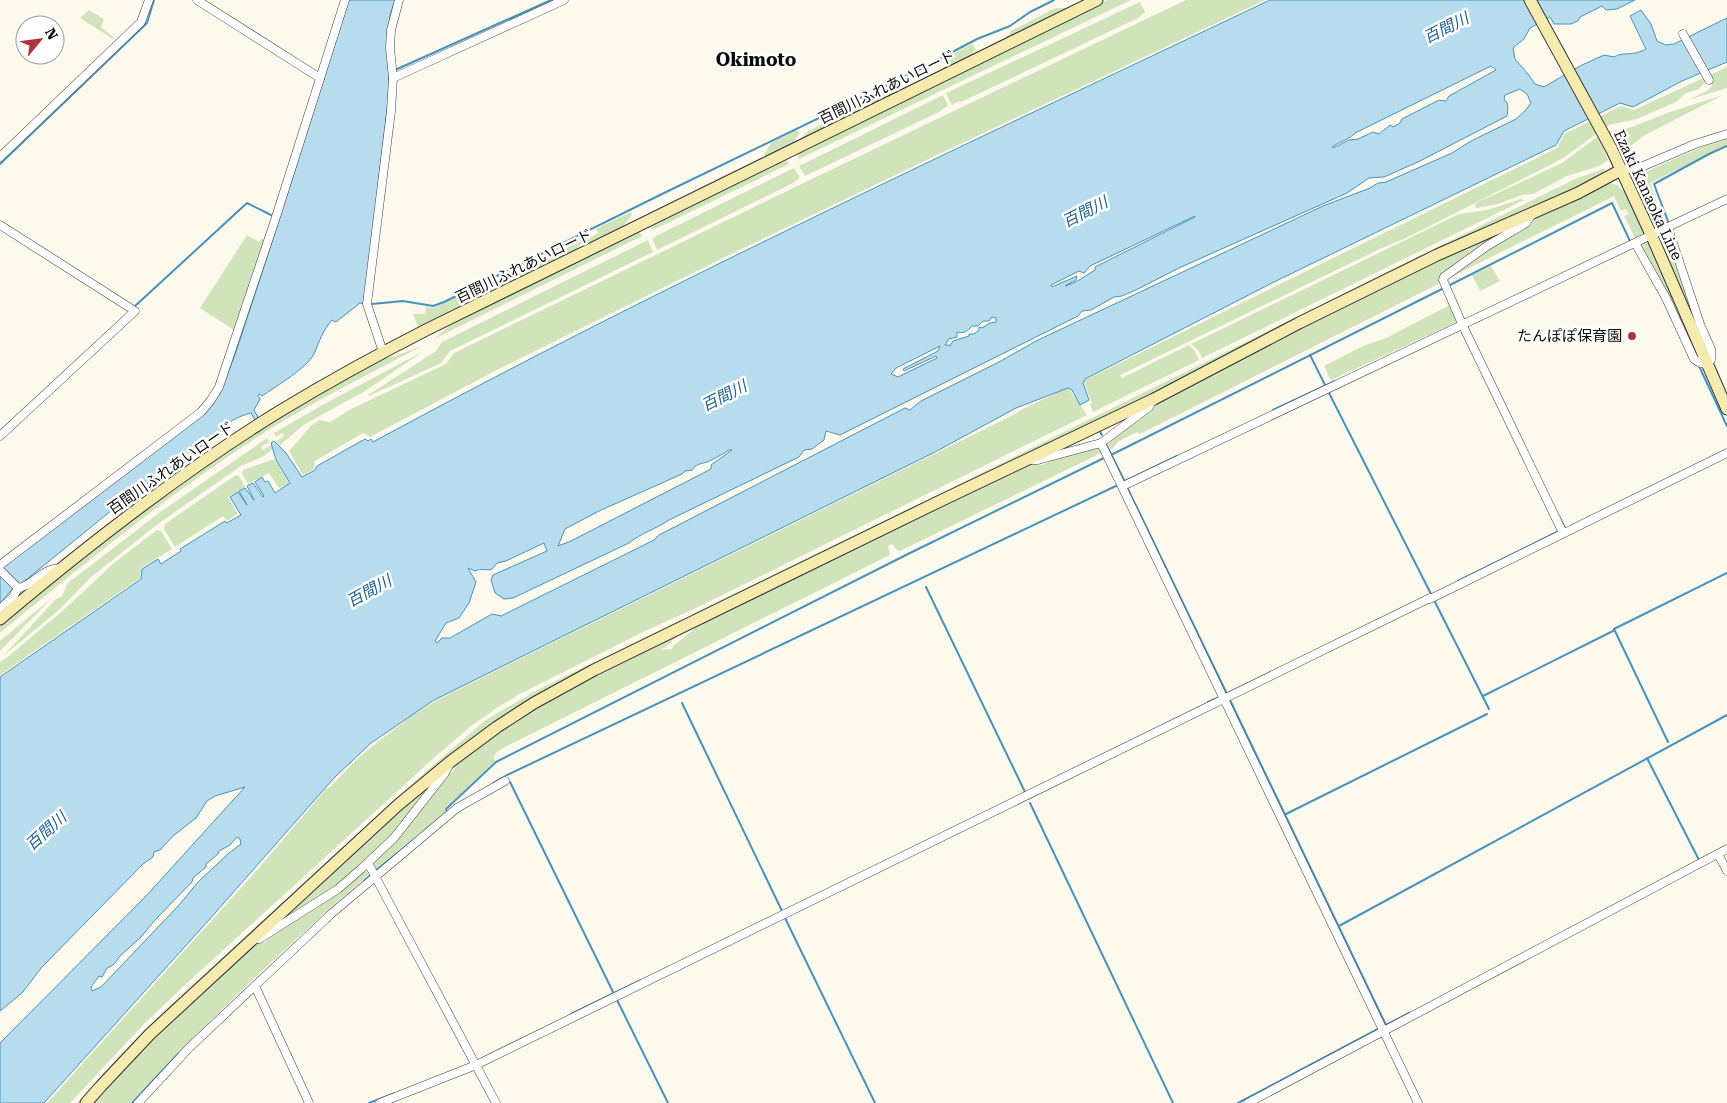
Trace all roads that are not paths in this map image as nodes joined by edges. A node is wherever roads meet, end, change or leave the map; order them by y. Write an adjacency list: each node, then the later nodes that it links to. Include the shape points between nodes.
1 (149, 0): 13 (street, via 141,22)
2 (198, 0): 9 (street)
3 (345, 0): 9 (street)
4 (399, 0): 10 (street, via 391,30)
5 (564, 0): 10 (street)
6 (1098, 0): 23 (street, 百間川ふれあいロード)
7 (1530, 0): 14 (street, Ezaki Kanaoka Line)
8 (1683, 34): 11 (street)
9 (320, 78): 33 (street, via 219,387 211,400 201,412)
10 (393, 78): 23 (street, via 368,304)
11 (1709, 80)
12 (1727, 134): 14 (street, via 1641,167)
13 (0, 157)
14 (1621, 170): 16 (street); 24 (street, Ezaki Kanaoka Line)
15 (1727, 199): 18 (street)
16 (1533, 213): 22 (street, via 1526,223 1444,277 1445,287); 25 (street, via 1342,302)
17 (0, 225): 27 (street, via 135,311)
18 (1668, 228): 19 (street); 24 (street, via 1711,349 1711,360)
19 (1655, 233)
20 (1646, 238): 21 (street)
21 (1635, 243): 22 (street); 24 (street, via 1666,298 1694,359)
22 (1463, 323): 31 (street); 32 (street)
23 (383, 352): 34 (street, 百間川ふれあいロード, via 226,446)
24 (1707, 364): 26 (street, Ezaki Kanaoka Line)
25 (1154, 399): 28 (street, via 1149,407); 30 (street)
26 (1727, 409)
27 (0, 436)
28 (1101, 443): 30 (street); 31 (street)
29 (1727, 453): 32 (street)
30 (1029, 460): 40 (street, via 594,670 534,703)
31 (1124, 484): 39 (street)
32 (1563, 533): 39 (street)
33 (0, 565)
34 (61, 568): 36 (street, via 46,570 24,586); 38 (street, 百間川ふれあいロード)
35 (0, 570): 36 (street)
36 (17, 587): 37 (street, via 13,597)
37 (0, 610)
38 (0, 619)
39 (1227, 697): 49 (street); 50 (street)
40 (450, 762): 44 (street, via 394,838); 47 (street, via 398,805)
41 (505, 781): 46 (street, via 457,808)
42 (1727, 849): 43 (street)
43 (1718, 854): 45 (street); 49 (street)
44 (368, 863): 46 (street); 47 (street, via 338,889 259,939)
45 (1727, 871)
46 (374, 875): 48 (street); 50 (street)
47 (256, 936): 51 (street, via 150,1034)
48 (255, 986): 52 (street, via 189,1048); 53 (street)
49 (1384, 1032): 56 (street); 57 (street)
50 (474, 1064): 54 (street); 55 (street)
51 (86, 1103)
52 (138, 1103)
53 (309, 1103)
54 (380, 1103)
55 (496, 1103)
56 (1248, 1103)
57 (1418, 1103)

